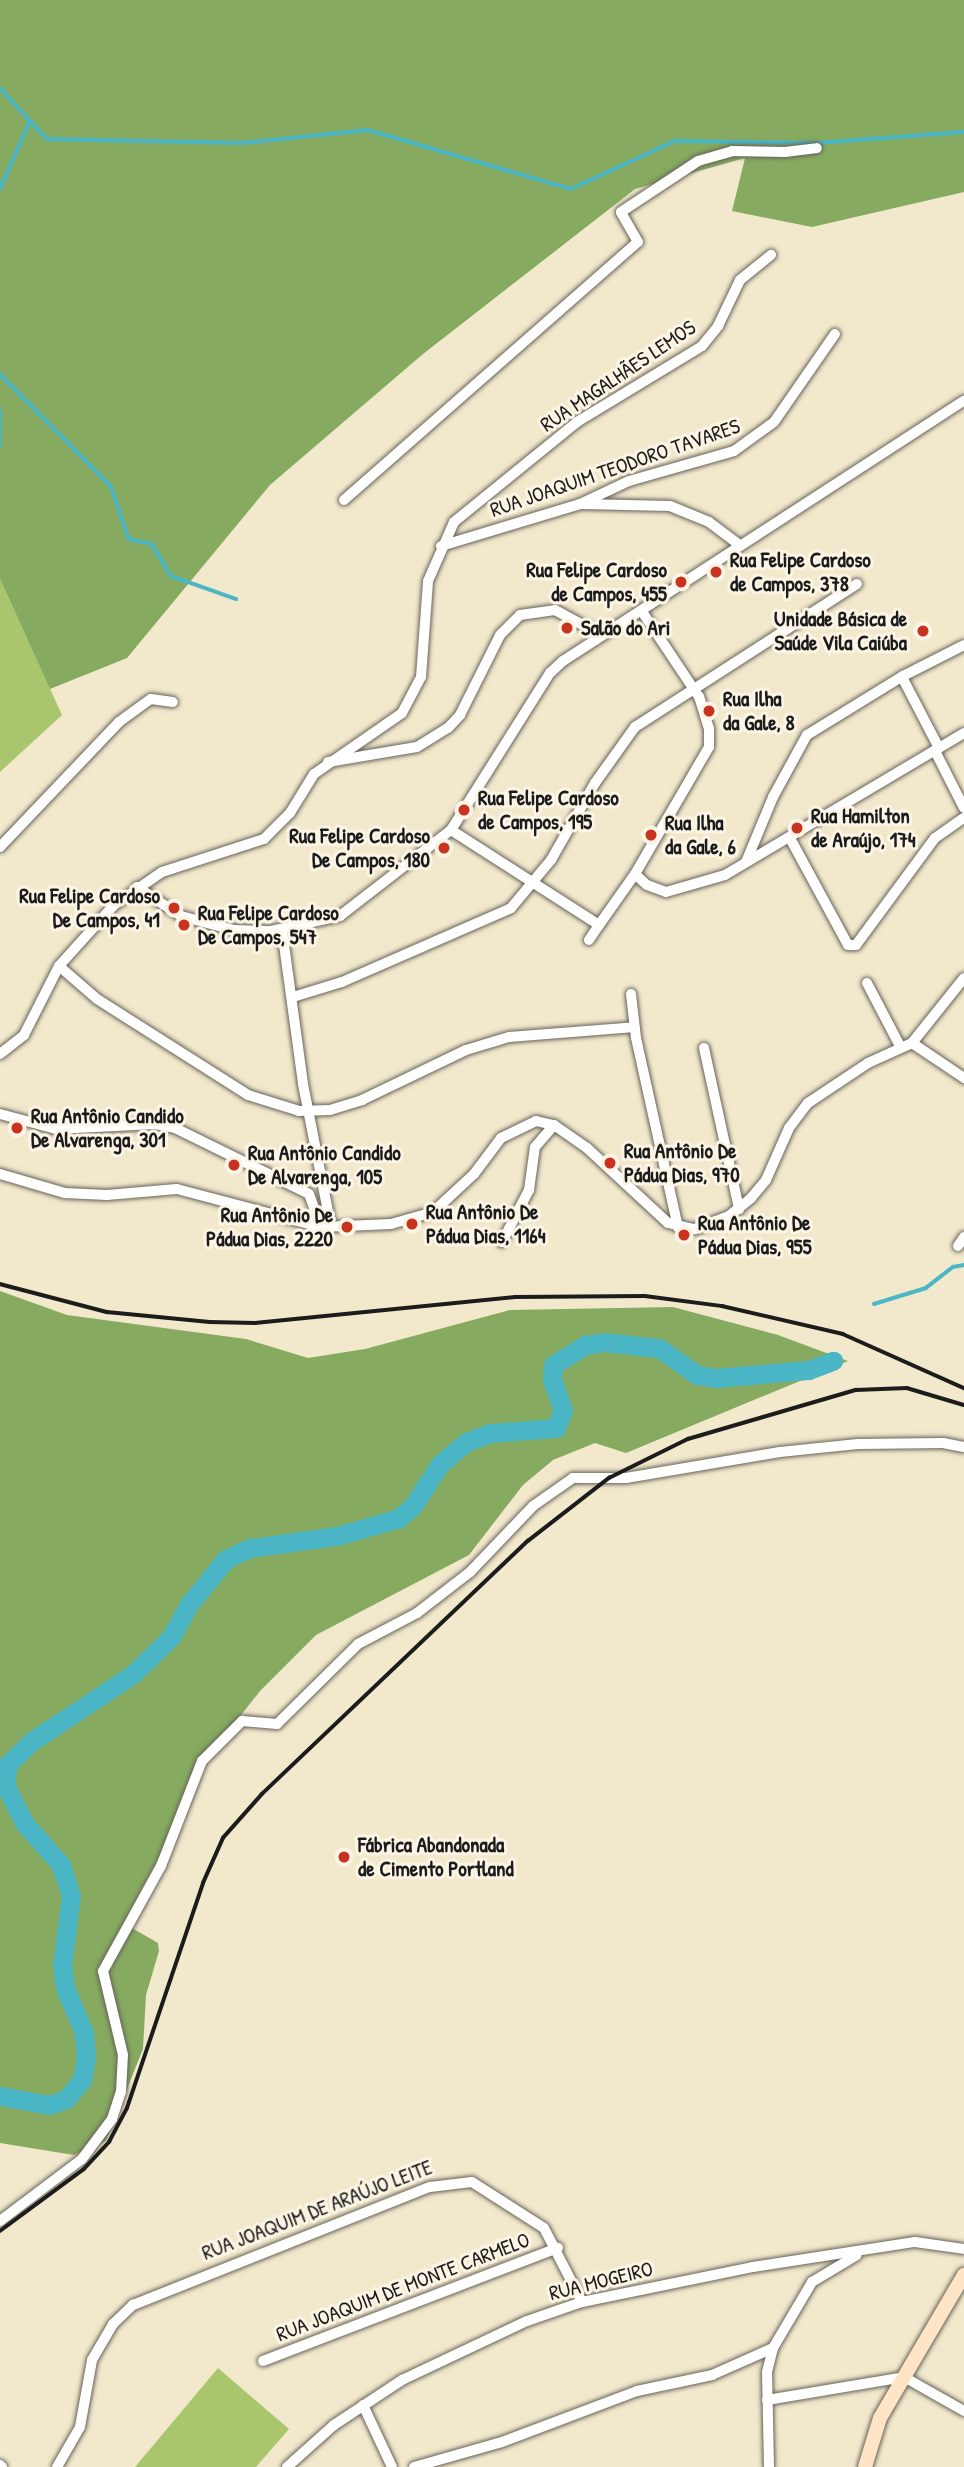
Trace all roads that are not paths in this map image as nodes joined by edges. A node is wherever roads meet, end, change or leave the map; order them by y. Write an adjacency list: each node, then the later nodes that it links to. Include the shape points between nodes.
1 (817, 148): 5 (street, via 732,151 698,161 621,212 638,242)
2 (771, 255): 8 (street, RUA MAGALHÃES LEMOS, via 740,281 718,326 702,346 565,431 457,519)
3 (835, 334): 6 (street, RUA JOAQUIM TEODORO TAVARES, via 779,415 753,441 712,459 629,481)
4 (964, 401): 7 (street)
5 (344, 500)
6 (580, 505): 7 (street, via 670,506 709,522); 8 (street, RUA JOAQUIM TEODORO TAVARES)
7 (740, 545): 10 (street)
8 (441, 546): 18 (street, RUA MAGALHÃES LEMOS, via 428,581 425,656 412,701 402,713)
9 (857, 584): 14 (street)
10 (642, 613): 11 (street); 14 (street)
11 (599, 634): 18 (street, via 555,610 520,615 500,635 460,715 448,728 417,747); 21 (street, via 550,673)
12 (964, 645): 13 (street)
13 (902, 677): 17 (street); 24 (street, via 828,719 802,741)
14 (693, 686): 25 (street, via 709,729 707,755); 26 (street, via 628,733)
15 (173, 702): 23 (street, via 151,699 119,722)
16 (964, 733): 17 (street)
17 (937, 749): 19 (street); 22 (street)
18 (328, 762): 27 (street, RUA MAGALHÃES LEMOS, via 264,839 170,869)
19 (964, 808)
20 (964, 818): 22 (street, via 938,833 856,945 849,945)
21 (451, 830): 26 (street); 29 (street, via 341,916)
22 (791, 840): 24 (street)
23 (0, 847)
24 (746, 862): 25 (street, via 688,889 666,892 647,886)
25 (635, 874): 28 (street)
26 (533, 884): 28 (street); 35 (street, via 511,908 481,924 342,982)
27 (137, 887): 29 (street, via 198,924); 31 (street, RUA MAGALHÃES LEMOS, via 90,928)
28 (599, 925): 30 (street)
29 (282, 930): 35 (street)
30 (589, 940)
31 (59, 965): 39 (street, RUA MAGALHÃES LEMOS, via 24,1035); 41 (street, via 97,999 248,1095 270,1105)
32 (964, 978): 37 (street)
33 (867, 983): 37 (street)
34 (631, 994): 36 (street)
35 (293, 997): 41 (street)
36 (635, 1027): 41 (street, via 576,1028 509,1037 466,1050 362,1100); 47 (street)
37 (906, 1045): 40 (street); 45 (street, via 808,1103 789,1128 766,1180)
38 (704, 1048): 45 (street)
39 (0, 1054)
40 (964, 1078)
41 (309, 1111): 46 (street)
42 (0, 1114): 46 (street, via 56,1129 155,1124 175,1128 309,1194)
43 (554, 1125): 46 (street, via 536,1121 511,1129 451,1197 425,1216 391,1224); 47 (street); 48 (street, via 535,1147 529,1190)
44 (0, 1174): 46 (street, via 65,1193 177,1189)
45 (739, 1209): 47 (street, via 708,1226)
46 (326, 1227)
47 (678, 1227)
48 (502, 1242)
49 (964, 1447): 50 (street, via 858,1444 626,1478 573,1478 533,1506 470,1572 358,1644 277,1724 242,1721 195,1774 160,1866 103,1970 123,2055 121,2092 112,2119 82,2159)
50 (0, 2221)
51 (558, 2248): 55 (street, RUA JOAQUIM DE ARAÚJO LEITE); 57 (street, RUA JOAQUIM DE MONTE CARMELO); 63 (street, RUA JOAQUIM DE ARAÚJO LEITE, via 544,2228 465,2179 138,2301 113,2324 97,2349 87,2373 80,2427)
52 (964, 2249): 53 (street, RUA MOGEIRO, via 915,2242)
53 (863, 2252): 55 (street, RUA MOGEIRO, via 752,2267); 56 (street, via 812,2282)
54 (964, 2275): 58 (main road)
55 (582, 2302): 60 (street, RUA MOGEIRO, via 464,2348)
56 (772, 2348): 59 (street); 65 (street, via 704,2378 637,2391 502,2442)
57 (263, 2361)
58 (904, 2377): 59 (street); 61 (street); 67 (main road, via 880,2418)
59 (767, 2400): 66 (street)
60 (363, 2405): 62 (street, RUA MOGEIRO); 64 (street)
61 (964, 2411)
62 (288, 2466)
63 (57, 2467)
64 (392, 2467)
65 (414, 2467)
66 (769, 2467)
67 (865, 2467)

